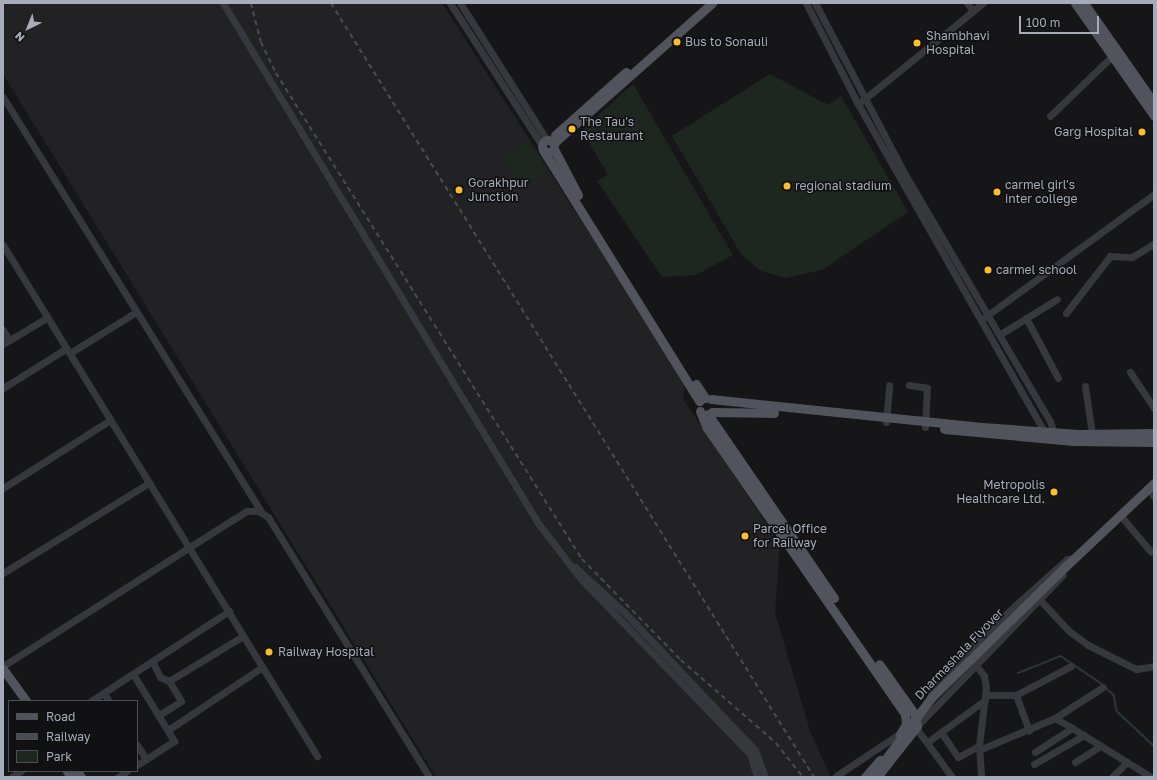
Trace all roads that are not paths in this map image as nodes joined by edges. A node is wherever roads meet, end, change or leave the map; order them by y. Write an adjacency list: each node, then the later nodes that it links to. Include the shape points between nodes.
1 (223, 3): 58 (street, via 515,486)
2 (450, 3): 19 (street)
3 (460, 3): 19 (street)
4 (705, 3): 19 (main road)
5 (712, 3): 19 (main road)
6 (806, 3): 15 (street)
7 (815, 3): 15 (street)
8 (967, 3): 12 (street)
9 (983, 3): 12 (street)
10 (1075, 3): 13 (main road)
11 (1084, 3): 16 (main road)
12 (973, 11): 15 (street)
13 (1111, 57): 17 (street); 18 (main road)
14 (3, 97): 24 (street)
15 (861, 102): 27 (street)
16 (1154, 103)
17 (1050, 116)
18 (1154, 116)
19 (548, 145): 39 (main road)
20 (1154, 194): 27 (street)
21 (1154, 244): 25 (street, via 1132,257 1110,256)
22 (3, 245): 26 (street)
23 (1057, 299): 28 (street)
24 (136, 312): 32 (street); 53 (street)
25 (1066, 313)
26 (48, 317): 31 (street); 32 (street)
27 (984, 318): 30 (street); 47 (street)
28 (1026, 318): 30 (street); 34 (street)
29 (3, 330): 31 (street)
30 (999, 335): 47 (street)
31 (6, 342)
32 (68, 351): 38 (street); 43 (street)
33 (1130, 372): 40 (street)
34 (1058, 378)
35 (888, 385): 42 (street)
36 (909, 385): 44 (street, via 927,388)
37 (1085, 386): 46 (street)
38 (3, 388)
39 (705, 399): 41 (main road); 41 (main road); 42 (main road, via 732,404)
40 (1154, 408)
41 (707, 413): 42 (main road); 80 (main road); 88 (main road, via 707,428 905,714 906,724)
42 (886, 419): 44 (main road)
43 (110, 420): 49 (street); 51 (street)
44 (925, 424): 47 (main road)
45 (1154, 433): 46 (main road)
46 (1092, 434): 47 (main road)
47 (1051, 435): 48 (main road)
48 (1154, 442)
49 (149, 483): 55 (street); 59 (street)
50 (1151, 485): 52 (street); 54 (main road, Dharmashala Flyover)
51 (3, 488)
52 (1154, 498)
53 (261, 512): 55 (street, via 247,511); 103 (street, via 268,517)
54 (1120, 515): 56 (street); 57 (main road, Dharmashala Flyover)
55 (190, 548): 61 (street); 66 (street)
56 (1151, 552)
57 (1074, 558): 60 (street, via 1072,565); 63 (street, via 1067,559); 107 (main road, Dharmashala Flyover, bridge, via 931,698)
58 (573, 566): 104 (street, via 750,754); 105 (street, via 624,612 755,750)
59 (3, 573)
60 (1039, 599): 65 (street); 68 (street, via 1069,631 1088,645 1136,669)
61 (229, 612): 62 (street); 64 (street)
62 (244, 636): 69 (street); 72 (street)
63 (965, 653): 65 (street); 80 (street)
64 (152, 662): 71 (street); 72 (street, via 160,677)
65 (975, 663): 76 (street, via 984,676); 83 (street)
66 (3, 666)
67 (1071, 666): 75 (street)
68 (1154, 666)
69 (262, 668): 85 (street); 95 (street)
70 (3, 669): 77 (main road)
71 (133, 674): 74 (street); 81 (street)
72 (169, 680): 81 (street, via 182,701)
73 (1103, 687): 82 (street)
74 (104, 693): 78 (street); 79 (street)
75 (1016, 695): 76 (street); 86 (street)
76 (986, 697): 87 (street); 93 (street)
77 (25, 700)
78 (93, 700)
79 (108, 700)
80 (914, 713): 83 (main road)
81 (159, 715): 85 (street)
82 (1055, 718): 84 (street); 86 (street)
83 (916, 727): 90 (street); 108 (main road)
84 (1072, 728): 89 (street); 94 (street)
85 (168, 730): 96 (street, via 174,741)
86 (1029, 731): 93 (street)
87 (941, 732): 90 (street); 93 (street, via 958,757)
88 (900, 734): 101 (street); 106 (main road)
89 (1084, 735): 91 (street); 100 (street)
90 (929, 741): 109 (street)
91 (1101, 746): 97 (street); 98 (street)
92 (138, 747): 96 (street)
93 (979, 748): 110 (street)
94 (1035, 752)
95 (317, 756)
96 (146, 759): 99 (street)
97 (1075, 762)
98 (1127, 762): 102 (street); 111 (street)
99 (138, 764)
100 (1034, 764)
101 (836, 776)
102 (1146, 776)
103 (429, 777)
104 (757, 777)
105 (765, 777)
106 (865, 777)
107 (872, 777)
108 (878, 777)
109 (952, 777)
110 (981, 777)
111 (1112, 777)

